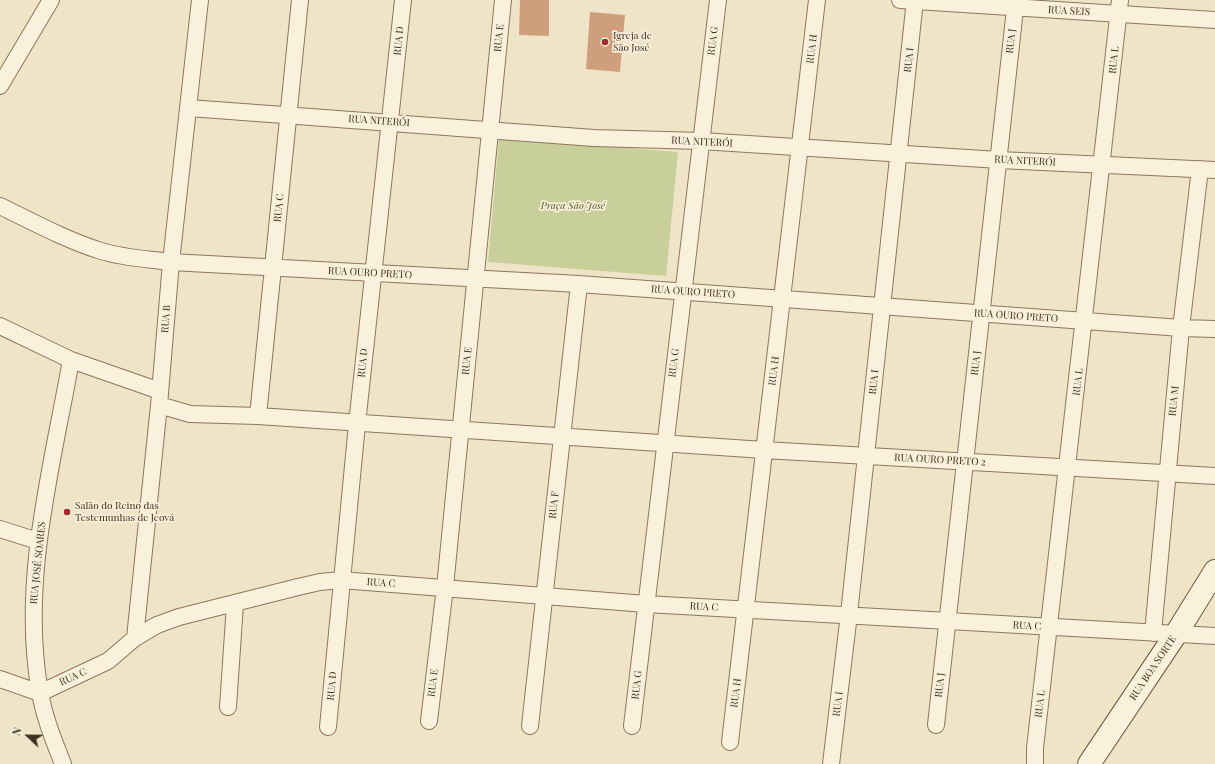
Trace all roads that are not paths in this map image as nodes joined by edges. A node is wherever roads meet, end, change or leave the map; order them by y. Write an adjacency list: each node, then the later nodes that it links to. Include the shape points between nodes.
1 (51, 0): 12 (street)
2 (200, 0): 13 (street, RUA B)
3 (300, 0): 14 (street, RUA C)
4 (403, 0): 15 (street, RUA D)
5 (503, 0): 16 (street, RUA E)
6 (718, 0): 17 (street, RUA G)
7 (817, 0): 18 (street, RUA H)
8 (910, 0): 9 (street, RUA SEIS); 19 (street, RUA I)
9 (1015, 4): 10 (street, RUA SEIS); 20 (street, RUA J)
10 (1119, 7): 11 (street, RUA SEIS); 21 (street, RUA L)
11 (1215, 20)
12 (0, 86)
13 (189, 108): 14 (street, RUA NITERÓI); 24 (street, RUA B)
14 (289, 115): 15 (street, RUA NITERÓI); 25 (street, RUA C)
15 (390, 122): 16 (street, RUA NITERÓI); 26 (street, RUA D)
16 (490, 129): 17 (street, RUA NITERÓI, via 594,138); 27 (street, RUA E)
17 (701, 141): 18 (street, RUA NITERÓI); 29 (street, RUA G)
18 (800, 148): 19 (street, RUA NITERÓI); 30 (street, RUA H)
19 (899, 154): 20 (street, RUA NITERÓI); 31 (street, RUA I)
20 (999, 160): 21 (street, RUA NITERÓI); 32 (street, RUA J)
21 (1102, 164): 22 (street, RUA NITERÓI); 33 (street, RUA L)
22 (1208, 170): 35 (street, RUA M)
23 (0, 206): 24 (street, RUA OURO PRETO, via 102,251)
24 (171, 262): 25 (street, RUA OURO PRETO); 38 (street, RUA B)
25 (273, 269): 26 (street, RUA OURO PRETO); 39 (street, RUA C)
26 (373, 274): 27 (street, RUA OURO PRETO); 40 (street, RUA D)
27 (475, 278): 28 (street, RUA OURO PRETO); 41 (street, RUA E)
28 (579, 284): 29 (street, RUA OURO PRETO); 42 (street, RUA F)
29 (683, 292): 30 (street, RUA OURO PRETO); 43 (street, RUA G)
30 (782, 298): 31 (street, RUA OURO PRETO); 44 (street, RUA H)
31 (882, 306): 32 (street, RUA OURO PRETO); 45 (street, RUA I)
32 (982, 314): 33 (street, RUA OURO PRETO); 46 (street, RUA J)
33 (1085, 321): 35 (street, RUA OURO PRETO); 47 (street, RUA L)
34 (0, 326): 37 (street)
35 (1181, 328): 36 (street, RUA OURO PRETO); 48 (street, RUA M)
36 (1215, 329)
37 (71, 360): 38 (street); 51 (street, RUA JOSÉ SOARES)
38 (160, 398): 39 (street, via 190,414); 65 (street, RUA B)
39 (258, 416): 40 (street)
40 (357, 424): 41 (street); 53 (street, RUA D)
41 (460, 429): 42 (street); 54 (street, RUA E)
42 (562, 435): 43 (street); 55 (street, RUA F)
43 (665, 443): 44 (street, RUA OURO PRETO 2); 57 (street, RUA G)
44 (764, 450): 45 (street, RUA OURO PRETO 2); 58 (street, RUA H)
45 (867, 456): 46 (street, RUA OURO PRETO 2); 59 (street, RUA I)
46 (966, 461): 47 (street, RUA OURO PRETO 2); 60 (street, RUA J)
47 (1068, 466): 48 (street, RUA OURO PRETO 2); 61 (street, RUA L)
48 (1166, 474): 49 (street, RUA OURO PRETO 2); 62 (street, RUA M)
49 (1215, 476)
50 (0, 529): 51 (street)
51 (38, 542): 67 (street, RUA JOSÉ SOARES, via 32,613)
52 (1215, 571): 63 (street, RUA BOA SORTE)
53 (341, 580): 54 (street, RUA C); 56 (street, RUA C, via 320,582); 73 (street, RUA D)
54 (445, 587): 55 (street, RUA C); 69 (street, RUA E)
55 (544, 596): 57 (street, RUA C); 71 (street, RUA F)
56 (235, 604): 65 (street, RUA C, via 179,617 157,625); 68 (street)
57 (646, 604): 58 (street, RUA C); 72 (street, RUA G)
58 (746, 609): 59 (street, RUA C); 74 (street, RUA H)
59 (850, 614): 60 (street, RUA C); 76 (street, RUA I)
60 (946, 621): 61 (street, RUA C); 70 (street, RUA J)
61 (1050, 627): 62 (street, RUA C); 77 (street, RUA L)
62 (1153, 633): 63 (street, RUA C)
63 (1176, 634): 64 (street, RUA C); 78 (street, RUA BOA SORTE)
64 (1215, 636)
65 (135, 638): 67 (street, RUA C, via 108,661)
66 (0, 679): 67 (street)
67 (40, 693): 75 (street, RUA JOSÉ SOARES)
68 (228, 707)
69 (429, 721)
70 (936, 725)
71 (530, 726)
72 (632, 726)
73 (328, 727)
74 (730, 742)
75 (63, 764)
76 (831, 764)
77 (1035, 764)
78 (1089, 764)

